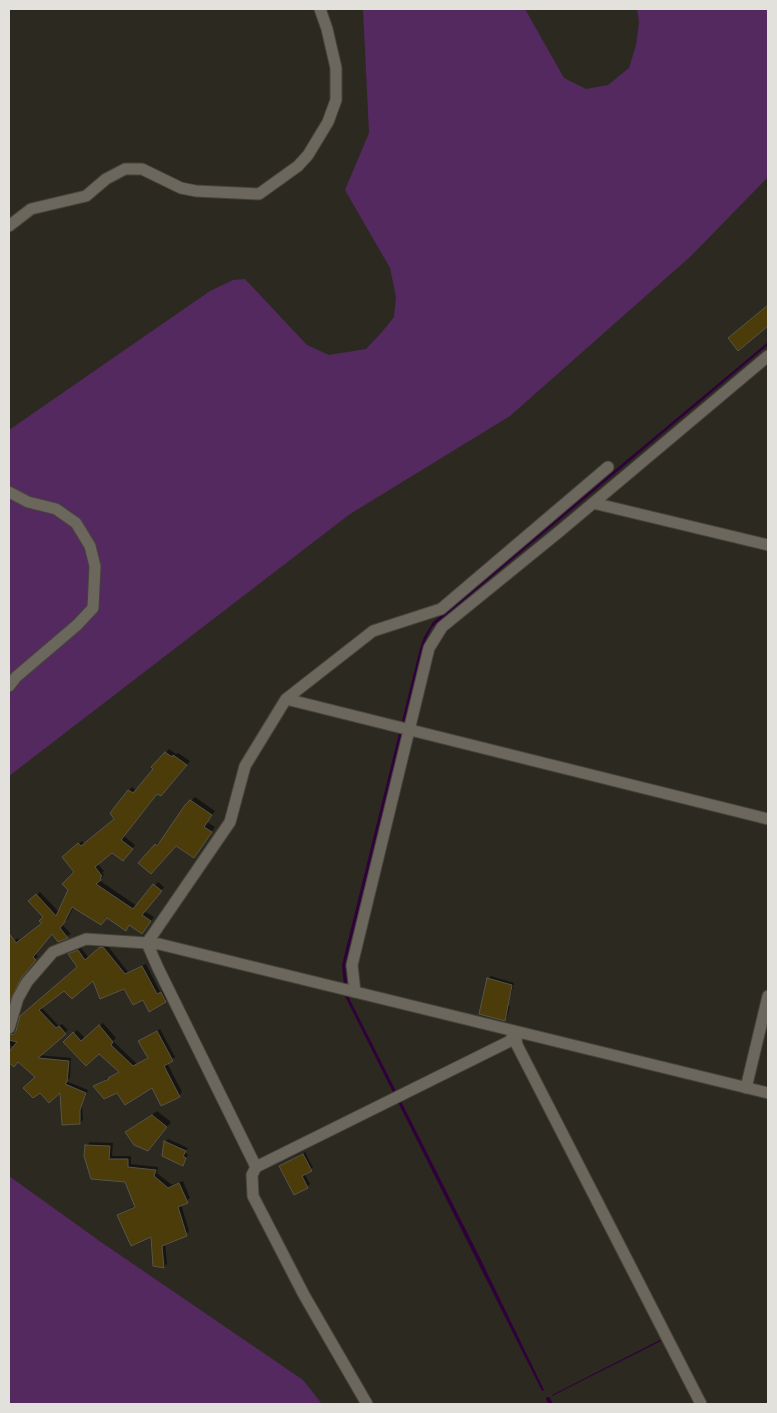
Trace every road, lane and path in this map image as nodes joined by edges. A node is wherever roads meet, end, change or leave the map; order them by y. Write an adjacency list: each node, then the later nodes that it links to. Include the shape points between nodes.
1 (320, 9): 2 (street, via 336,68 336,100 328,122 308,155 259,194 181,188 142,169 125,170 106,179 86,196 31,208)
2 (9, 226)
3 (768, 356): 6 (street)
4 (608, 467): 9 (street, via 441,609 373,632)
5 (9, 492): 8 (street, via 28,502 56,509 76,523 90,546 95,566 93,608)
6 (593, 503): 7 (street); 10 (street, via 442,627 429,648)
7 (768, 545)
8 (9, 686)
9 (286, 699): 10 (street); 12 (street, via 245,766 230,822)
10 (409, 729): 11 (street); 13 (street, via 352,965)
11 (768, 819)
12 (147, 943): 13 (street); 15 (street, via 86,939 53,952 27,982 18,998); 19 (street)
13 (355, 992): 16 (street)
14 (768, 996): 17 (street)
15 (9, 1028)
16 (516, 1032): 17 (street); 19 (street, via 510,1041); 21 (street, via 517,1045)
17 (746, 1088): 18 (street)
18 (768, 1093)
19 (256, 1167): 20 (street, via 252,1175 253,1196 304,1295)
20 (367, 1404)
21 (700, 1404)

